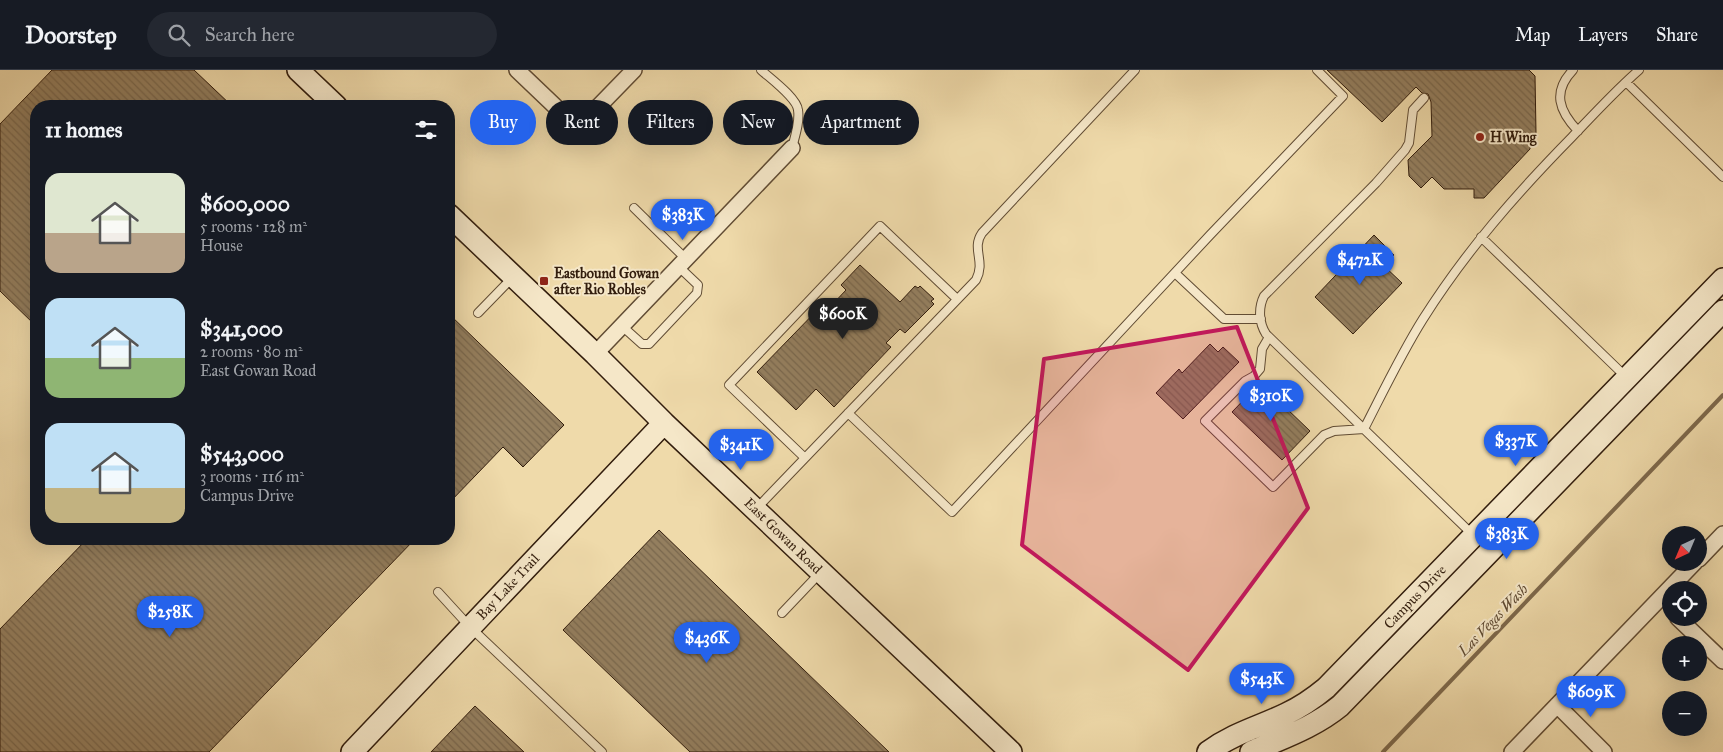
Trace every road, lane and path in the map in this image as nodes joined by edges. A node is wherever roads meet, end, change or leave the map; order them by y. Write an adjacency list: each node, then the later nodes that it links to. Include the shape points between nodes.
1 (298, 70): 11 (street)
2 (517, 70): 3 (street, via 561,112 572,116 598,107)
3 (634, 70)
4 (761, 70): 13 (lane, via 798,107)
5 (1135, 70): 22 (lane, via 982,233 977,246 979,273)
6 (1317, 70): 19 (lane, via 1344,96)
7 (1573, 70): 12 (lane, via 1562,86 1560,104)
8 (1639, 70): 9 (lane)
9 (1626, 82): 12 (lane); 14 (lane)
10 (1424, 98): 25 (lane, via 1413,110 1408,147 1268,293 1261,305)
11 (330, 100)
12 (1578, 131): 17 (lane)
13 (792, 148): 18 (street)
14 (1723, 177)
15 (634, 208): 18 (lane)
16 (455, 220): 20 (street, East Gowan Road)
17 (1481, 236): 29 (lane); 33 (lane, via 1423,319)
18 (682, 263): 26 (street); 26 (lane, via 698,285 697,293 649,344 642,344)
19 (1175, 273): 25 (lane, via 1224,319); 31 (lane, via 952,512)
20 (513, 276): 24 (lane); 28 (street, East Gowan Road)
21 (1723, 279): 29 (street, Campus Drive)
22 (957, 299): 31 (lane); 34 (lane, via 880,226 729,385)
23 (1723, 311): 30 (street, Campus Drive)
24 (478, 312)
25 (1261, 319): 27 (lane, via 1263,330)
26 (622, 326): 28 (street)
27 (1269, 337): 33 (lane); 33 (lane, via 1263,345 1257,373 1206,421 1273,487 1324,435)
28 (595, 354): 32 (street, East Gowan Road)
29 (1627, 378): 30 (street); 37 (street, Campus Drive)
30 (1643, 394): 39 (street, Campus Drive)
31 (848, 413): 34 (lane)
32 (664, 423): 35 (street, East Gowan Road); 46 (street, Bay Lake Trail)
33 (1364, 429): 37 (lane)
34 (805, 458): 35 (lane)
35 (755, 510): 41 (street, East Gowan Road)
36 (1723, 534): 38 (street)
37 (1474, 536): 39 (street); 52 (street, Campus Drive, via 1326,688 1297,708 1241,732)
38 (1708, 550)
39 (1490, 552): 53 (street, Campus Drive, via 1340,706 1302,731)
40 (1687, 571): 43 (street)
41 (821, 572): 44 (lane); 51 (street, East Gowan Road)
42 (438, 592): 46 (lane)
43 (1660, 600): 48 (street)
44 (782, 613)
45 (1686, 626): 47 (street)
46 (470, 627): 49 (street, Bay Lake Trail); 50 (lane)
47 (1723, 661)
48 (1558, 705): 54 (street); 55 (street)
49 (352, 752)
50 (602, 752)
51 (1011, 752)
52 (1208, 752)
53 (1251, 752)
54 (1512, 752)
55 (1604, 752)

